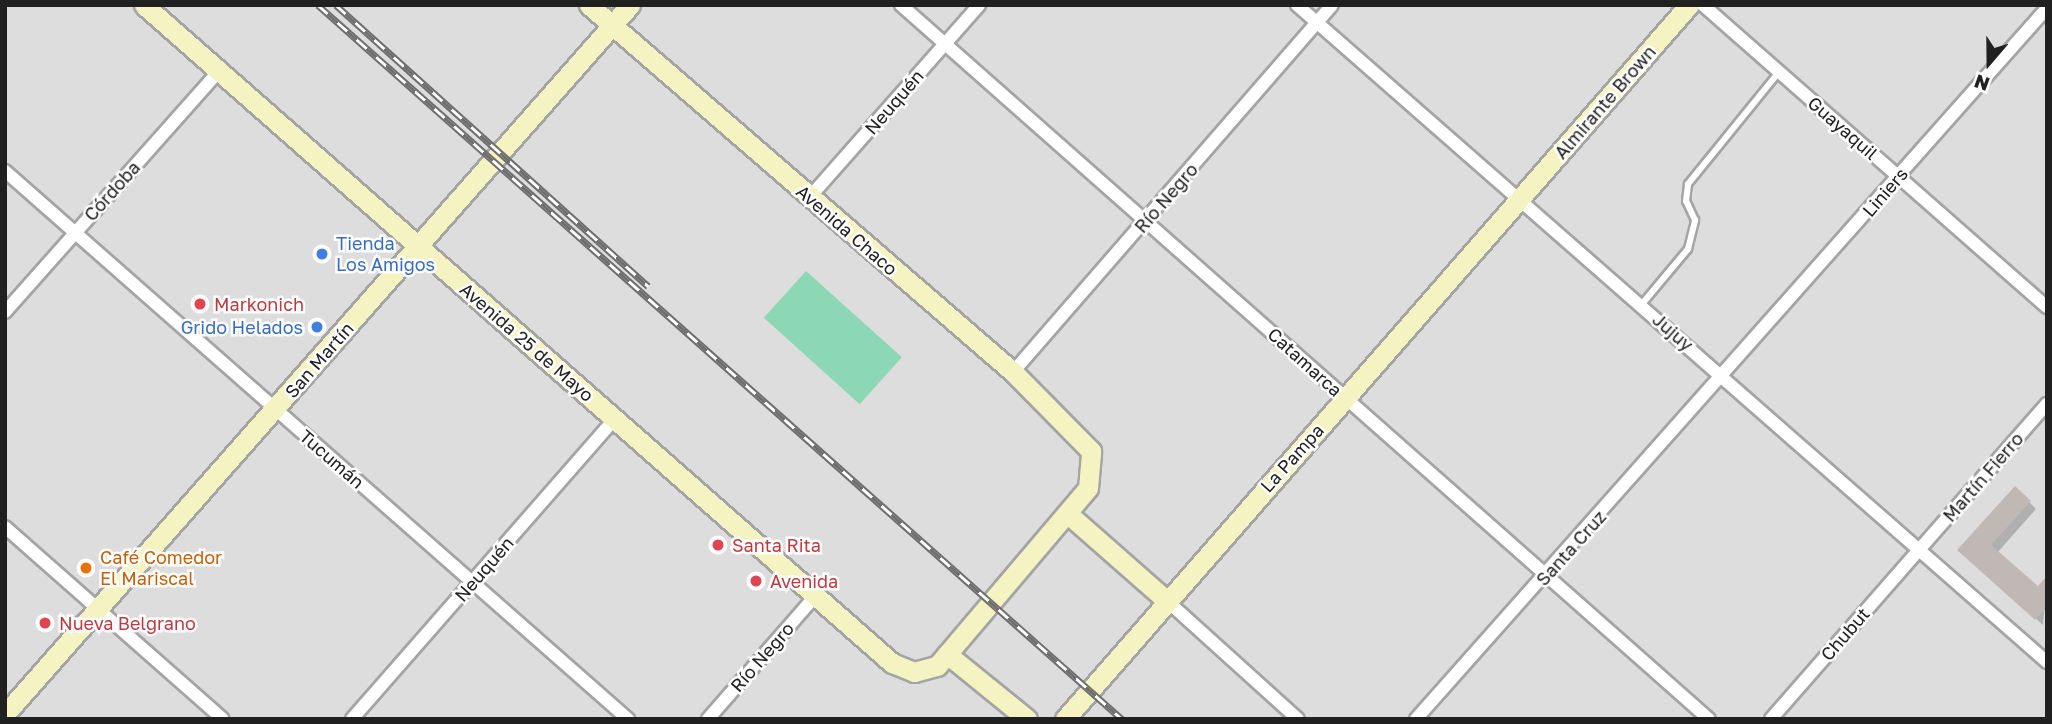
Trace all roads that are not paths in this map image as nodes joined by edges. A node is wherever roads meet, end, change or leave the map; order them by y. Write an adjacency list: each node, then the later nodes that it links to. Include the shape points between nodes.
1 (144, 5): 14 (street, Avenida 25 de Mayo)
2 (589, 5): 12 (street, Avenida Chaco)
3 (630, 5): 12 (street, San Martín)
4 (901, 5): 13 (street, Catamarca)
5 (979, 5): 13 (street, Neuquén)
6 (1297, 5): 11 (street, Jujuy)
7 (1332, 5): 11 (street, Río Negro)
8 (1689, 5): 19 (street, Almirante Brown)
9 (1703, 5): 15 (street, Guayaquil)
10 (2047, 8): 17 (street, Liniers)
11 (1316, 23): 19 (street, Jujuy); 20 (street, Río Negro)
12 (612, 26): 18 (street, Avenida Chaco); 22 (street, San Martín)
13 (945, 43): 18 (street, Neuquén); 20 (street, Catamarca)
14 (219, 71): 21 (street, Córdoba); 22 (street, Avenida 25 de Mayo)
15 (1779, 72): 17 (street, Guayaquil); 23 (lane, via 1688,184 1686,201 1695,220 1688,249)
16 (5, 171): 21 (street, Tucumán)
17 (1898, 177): 24 (street, Guayaquil); 27 (street, Liniers)
18 (809, 198): 26 (street, Avenida Chaco)
19 (1522, 199): 23 (street, Jujuy); 28 (street, La Pampa)
20 (1146, 221): 26 (street, Río Negro); 28 (street, Catamarca)
21 (75, 233): 25 (street, Córdoba); 30 (street, Tucumán)
22 (419, 247): 30 (street, San Martín); 31 (street, Avenida 25 de Mayo)
23 (1642, 304): 27 (street, Jujuy)
24 (2047, 307)
25 (5, 312)
26 (1013, 372): 32 (street, Avenida Chaco, via 1084,440 1094,464 1088,488)
27 (1725, 377): 34 (street, Jujuy); 35 (street, Santa Cruz)
28 (1346, 399): 35 (street, Catamarca); 38 (street, La Pampa)
29 (2047, 404): 34 (street, Martín Fierro)
30 (275, 410): 36 (street, Tucumán); 39 (street, San Martín)
31 (615, 419): 36 (street, Neuquén); 37 (street, Avenida 25 de Mayo)
32 (1067, 513): 38 (street); 40 (street)
33 (5, 527): 39 (street)
34 (1920, 550): 41 (street, Jujuy); 52 (street, Chubut)
35 (1546, 575): 50 (street, Santa Cruz); 51 (street, Catamarca)
36 (472, 582): 44 (street, Neuquén); 45 (street, Tucumán)
37 (816, 595): 40 (street, Avenida 25 de Mayo, via 892,663 914,673 937,666); 46 (street, Río Negro)
38 (1165, 599): 48 (street, La Pampa); 49 (street)
39 (100, 609): 42 (street, San Martín); 43 (street)
40 (947, 654): 47 (street)
41 (2047, 662)
42 (5, 714)
43 (223, 719)
44 (352, 719)
45 (628, 719)
46 (708, 719)
47 (1027, 719)
48 (1065, 719)
49 (1298, 719)
50 (1416, 719)
51 (1709, 719)
52 (1771, 719)

